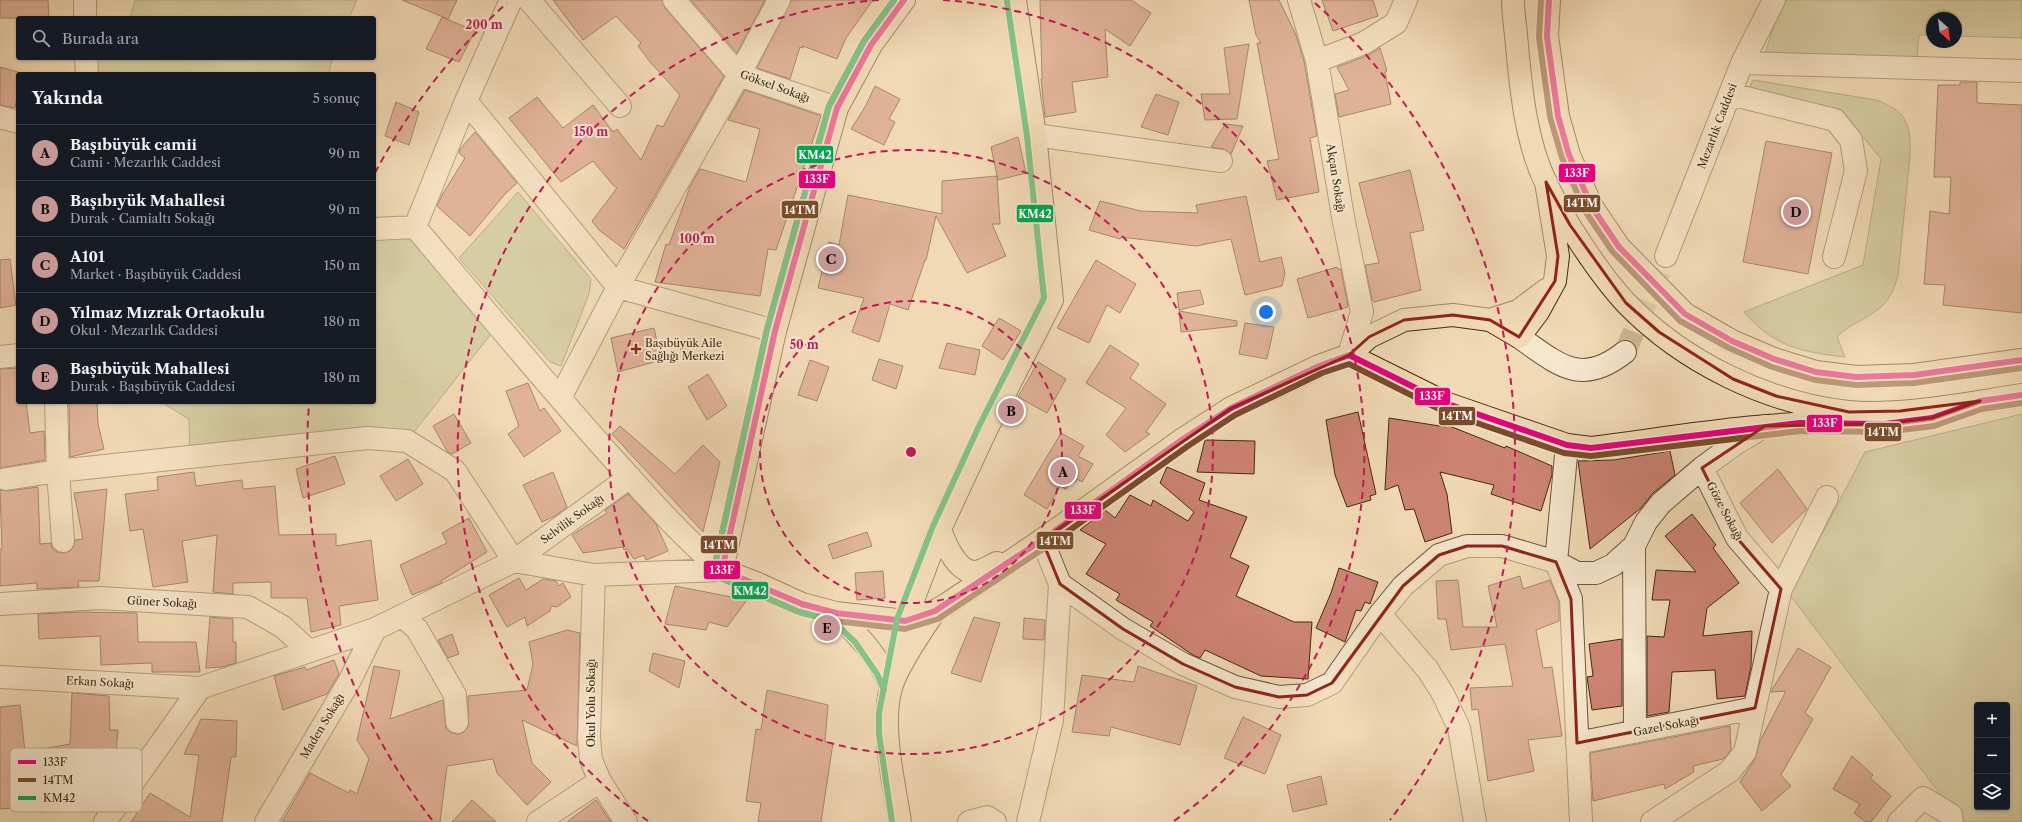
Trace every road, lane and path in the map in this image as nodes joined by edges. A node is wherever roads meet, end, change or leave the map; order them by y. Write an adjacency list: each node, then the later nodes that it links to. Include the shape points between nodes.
1 (85, 0): 13 (street)
2 (511, 0): 21 (street)
3 (529, 0): 22 (street)
4 (674, 0): 19 (street, Göksel Sokağı)
5 (778, 0): 19 (street)
6 (904, 0): 23 (main road, via 871,45)
7 (1015, 0): 26 (main road)
8 (1299, 0): 15 (street, Akçan Sokağı)
9 (1406, 0): 15 (street, via 1396,23 1364,43)
10 (1513, 0): 28 (main road, via 1522,96)
11 (1549, 0): 42 (main road, via 1546,36 1558,116 1569,155 1592,207 1619,247 1685,314 1732,341 1774,359 1809,370 1856,377 1914,374)
12 (1774, 0): 16 (street, Mezarlık Caddesi)
13 (85, 16)
14 (86, 60): 18 (street)
15 (1317, 61): 40 (street, Akçan Sokağı, via 1342,217 1362,312)
16 (1742, 63): 17 (street); 20 (street, Mezarlık Caddesi)
17 (2022, 71)
18 (86, 72)
19 (738, 75): 23 (street, Göksel Sokağı); 34 (street)
20 (1730, 94): 31 (street, Mezarlık Caddesi); 32 (street, via 1835,120 1851,140 1856,171)
21 (466, 101): 29 (street); 34 (street)
22 (620, 106)
23 (837, 108): 36 (main road)
24 (0, 116): 25 (street)
25 (16, 121)
26 (1035, 135): 27 (street); 54 (main road, via 1052,300 986,430)
27 (1221, 161)
28 (1546, 182): 33 (main road, via 1558,256); 45 (main road, via 1570,225 1626,303 1659,332 1733,379 1776,396 1849,412 1900,411)
29 (415, 227): 30 (street); 44 (street)
30 (376, 229)
31 (1666, 256)
32 (1834, 257)
33 (1555, 281): 35 (main road, via 1518,311); 37 (main road, via 1538,312)
34 (618, 287): 36 (street); 44 (street)
35 (1490, 320): 37 (main road); 40 (main road, via 1453,315 1404,320 1369,337)
36 (775, 331): 60 (main road)
37 (1519, 337): 38 (street, via 1558,364 1580,371 1612,363)
38 (1625, 352)
39 (16, 355): 41 (street)
40 (1349, 355): 48 (main road, via 1448,404); 55 (main road, via 1319,366 1231,408 1183,439)
41 (0, 357)
42 (2022, 360)
43 (2022, 395): 45 (main road)
44 (560, 398): 51 (street)
45 (1980, 402): 47 (main road, via 1932,418 1885,424 1800,423)
46 (56, 404): 50 (street)
47 (1765, 426): 48 (main road, via 1591,448); 49 (street)
48 (1567, 445): 59 (street)
49 (1702, 468): 57 (street, via 1661,503 1646,522); 63 (street, Göze Sokağı, via 1737,538)
50 (58, 471): 52 (street); 56 (street); 58 (street, via 366,438 407,441 455,471)
51 (630, 477): 58 (street, Selvilik Sokağı); 60 (street, via 706,557)
52 (6, 479)
53 (1827, 497): 63 (street)
54 (940, 529): 55 (main road, via 949,553 957,562 967,570 979,572); 69 (main road)
55 (1042, 540): 62 (street); 65 (main road)
56 (63, 541)
57 (1634, 546): 59 (street, via 1613,564 1596,573 1576,573); 77 (street)
58 (514, 561): 61 (street); 68 (street, Selvilik Sokağı)
59 (1556, 562): 67 (street, via 1502,546 1467,546 1438,555 1403,586); 78 (street, via 1571,598)
60 (722, 570): 61 (street); 66 (main road, via 802,604)
61 (594, 575): 80 (street, Okul Yolu Sokağı, via 589,737 592,760)
62 (1060, 584): 67 (street, via 1123,629 1183,664 1235,687 1279,697 1307,695 1332,683); 89 (street, via 1052,720)
63 (1781, 589): 75 (street)
64 (0, 604): 71 (street, Güner Sokağı, via 100,598 248,607 283,627)
65 (935, 611): 69 (main road); 73 (main road)
66 (836, 613): 69 (main road); 73 (main road, via 876,656)
67 (1380, 614): 90 (street, via 1428,670 1460,728)
68 (402, 616): 70 (street, Selvilik Sokağı); 76 (street, via 417,629 455,695)
69 (905, 621): 73 (main road)
70 (375, 629): 71 (street, Selvilik Sokağı); 83 (street, Maden Sokağı, via 350,680)
71 (309, 651): 74 (street, Selvilik Sokağı)
72 (0, 677): 74 (street, Erkan Sokağı)
73 (891, 687): 86 (main road, via 887,733)
74 (200, 688): 79 (street)
75 (1755, 708): 77 (street, Gazel Sokağı); 92 (street, via 1745,752 1730,771)
76 (457, 722)
77 (1635, 732): 78 (street, Gazel Sokağı)
78 (1577, 743): 91 (street)
79 (142, 770)
80 (600, 781): 84 (street); 85 (street, Okul Yolu Sokağı)
81 (112, 812): 82 (street)
82 (105, 822)
83 (266, 822)
84 (538, 822)
85 (626, 822)
86 (900, 822)
87 (969, 822): 88 (street, via 987,816)
88 (995, 822)
89 (1028, 822)
90 (1475, 822)
91 (1581, 822)
92 (1652, 822)
93 (1899, 822): 94 (street, via 1923,798 1951,815)
94 (1952, 822)

